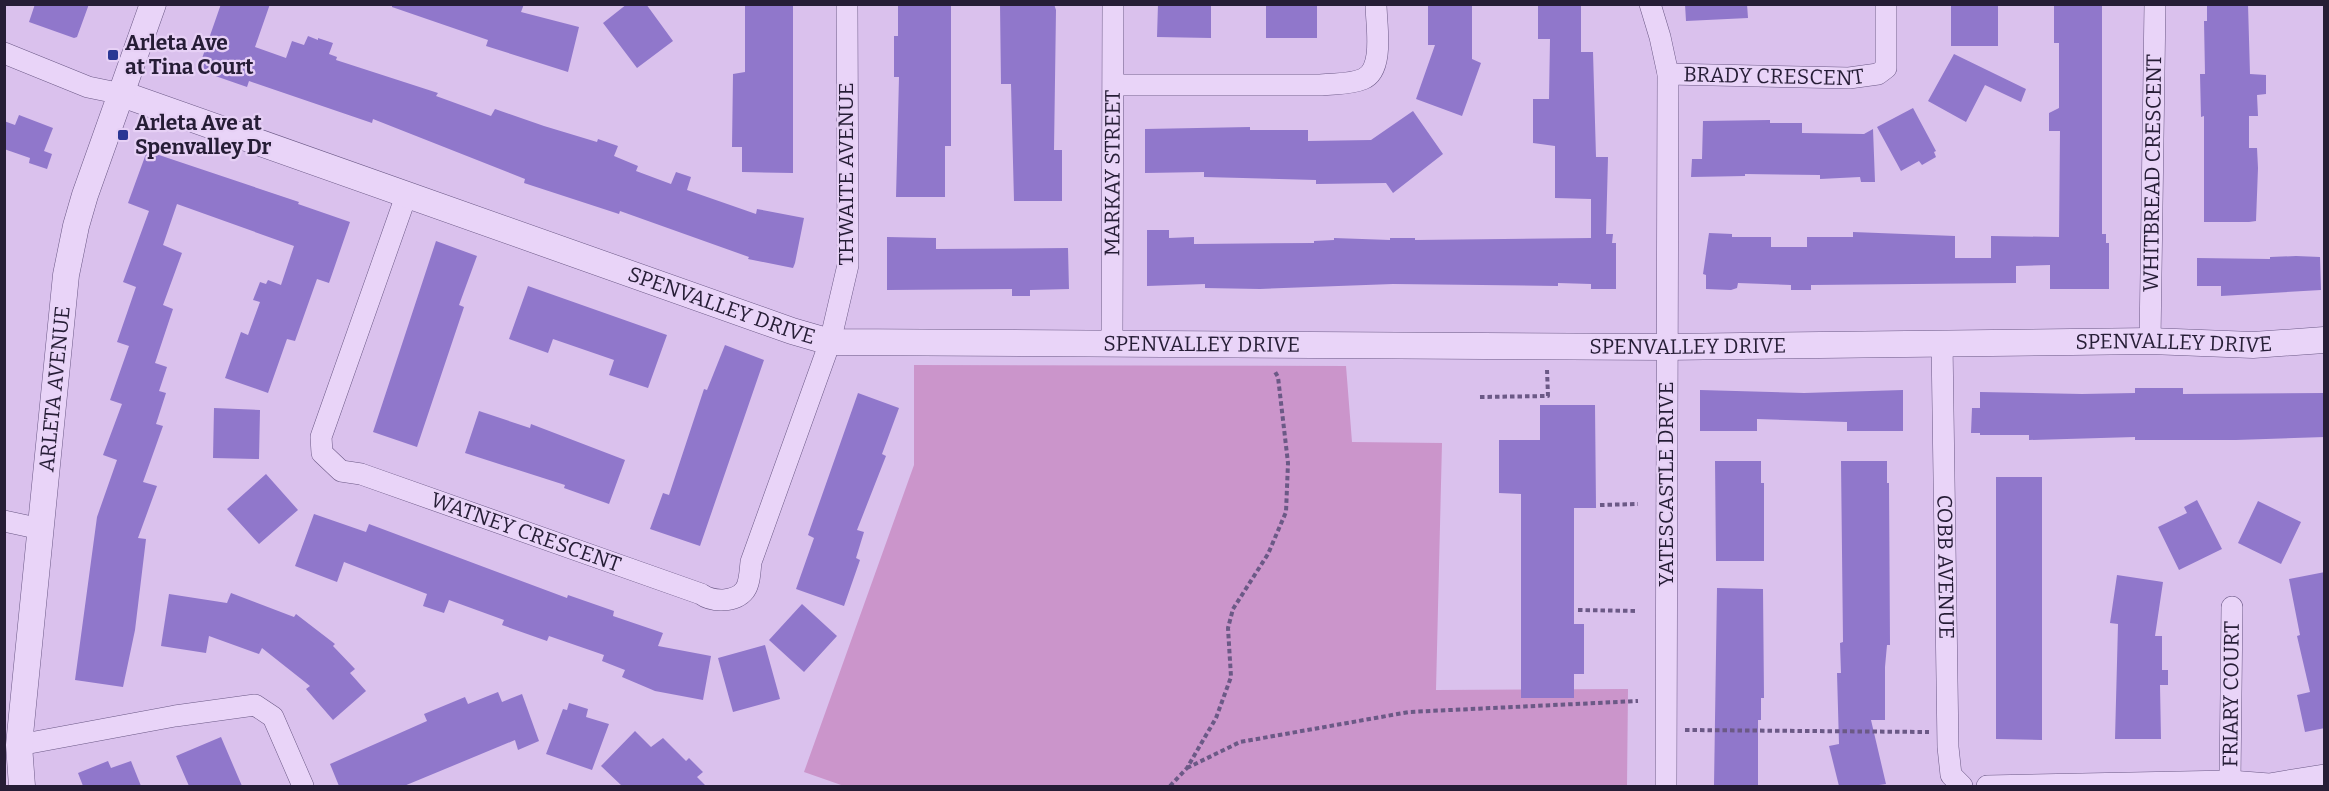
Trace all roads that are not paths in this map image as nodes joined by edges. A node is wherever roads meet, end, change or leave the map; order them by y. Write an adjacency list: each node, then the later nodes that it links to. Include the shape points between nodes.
1 (153, 4): 11 (street, ARLETA AVENUE)
2 (847, 4): 15 (street, THWAITE AVENUE, via 848,265)
3 (1113, 4): 10 (street, MARKAY STREET)
4 (1376, 4): 10 (street, via 1378,60 1366,78 1321,85)
5 (1650, 4): 9 (street, YATESCASTLE DRIVE)
6 (1886, 4): 9 (street, BRADY CRESCENT, via 1886,68 1878,74 1849,78)
7 (2155, 4): 14 (street, WHITBREAD CRESCENT)
8 (4, 53): 11 (street, via 88,87)
9 (1668, 74): 18 (street, YATESCASTLE DRIVE)
10 (1114, 85): 17 (street, MARKAY STREET)
11 (122, 94): 12 (street, SPENVALLEY DRIVE); 20 (street, ARLETA AVENUE, via 76,226 66,275)
12 (407, 193): 15 (street, SPENVALLEY DRIVE); 15 (street, WATNEY CRESCENT, via 321,437 322,453 341,471 361,474 708,599 726,599 745,590 751,562)
13 (2325, 340): 14 (street, SPENVALLEY DRIVE, via 2253,345)
14 (2150, 341): 16 (street, SPENVALLEY DRIVE)
15 (830, 342): 17 (street, SPENVALLEY DRIVE)
16 (1942, 342): 18 (street, SPENVALLEY DRIVE); 28 (street, COBB AVENUE, via 1948,732 1951,775)
17 (1112, 343): 18 (street, SPENVALLEY DRIVE)
18 (1666, 347): 27 (street, YATESCASTLE DRIVE)
19 (4, 521): 20 (street)
20 (41, 529): 22 (street, ARLETA AVENUE)
21 (2232, 607): 24 (street, FRIARY COURT)
22 (20, 745): 25 (street, ARLETA AVENUE); 26 (street, via 255,705 273,717)
23 (2325, 775): 24 (street, via 2269,784)
24 (2230, 781): 29 (street)
25 (22, 786)
26 (303, 786)
27 (1666, 786)
28 (1962, 786)
29 (1987, 786)

